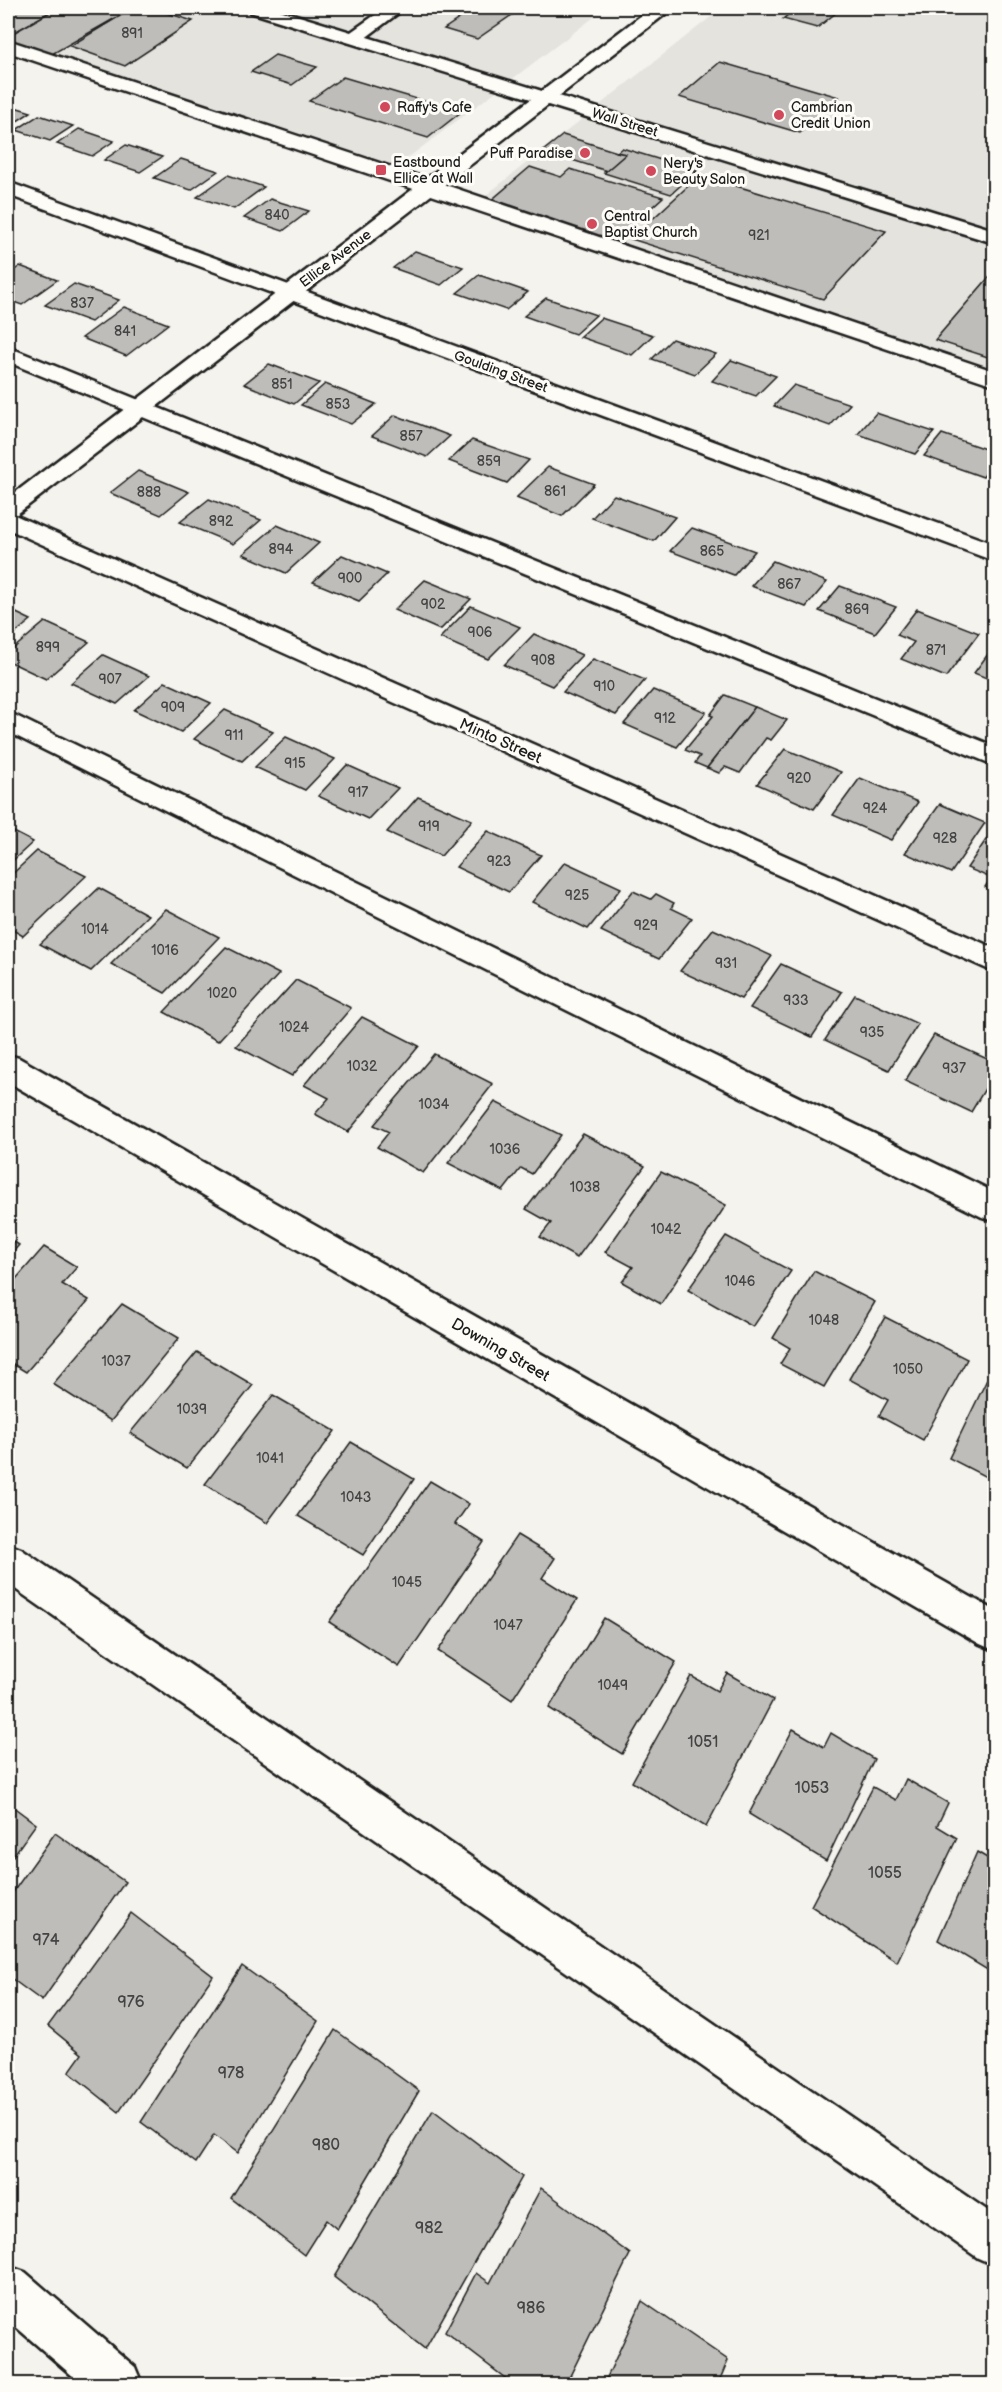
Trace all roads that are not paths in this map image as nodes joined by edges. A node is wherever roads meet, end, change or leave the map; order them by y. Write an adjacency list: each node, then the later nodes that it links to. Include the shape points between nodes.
1 (256, 8): 4 (street, Wall Street)
2 (662, 8): 6 (street, Ellice Avenue)
3 (392, 11): 4 (street)
4 (354, 38): 6 (street, Wall Street)
5 (8, 46): 7 (street)
6 (545, 98): 7 (street, Ellice Avenue); 9 (street, Wall Street)
7 (430, 186): 10 (street, Ellice Avenue); 12 (street)
8 (8, 189): 10 (street, Goulding Street)
9 (994, 237)
10 (290, 293): 13 (street, Ellice Avenue); 16 (street, Goulding Street)
11 (8, 354): 13 (street)
12 (994, 378)
13 (140, 408): 14 (street, Ellice Avenue); 18 (street)
14 (8, 509)
15 (8, 520): 19 (street, Minto Street)
16 (994, 553)
17 (8, 721): 21 (street)
18 (994, 756)
19 (994, 961)
20 (8, 1067): 23 (street, Downing Street)
21 (994, 1207)
22 (8, 1562): 24 (street)
23 (994, 1631)
24 (994, 2242)
25 (8, 2289): 26 (street)
26 (118, 2385)

